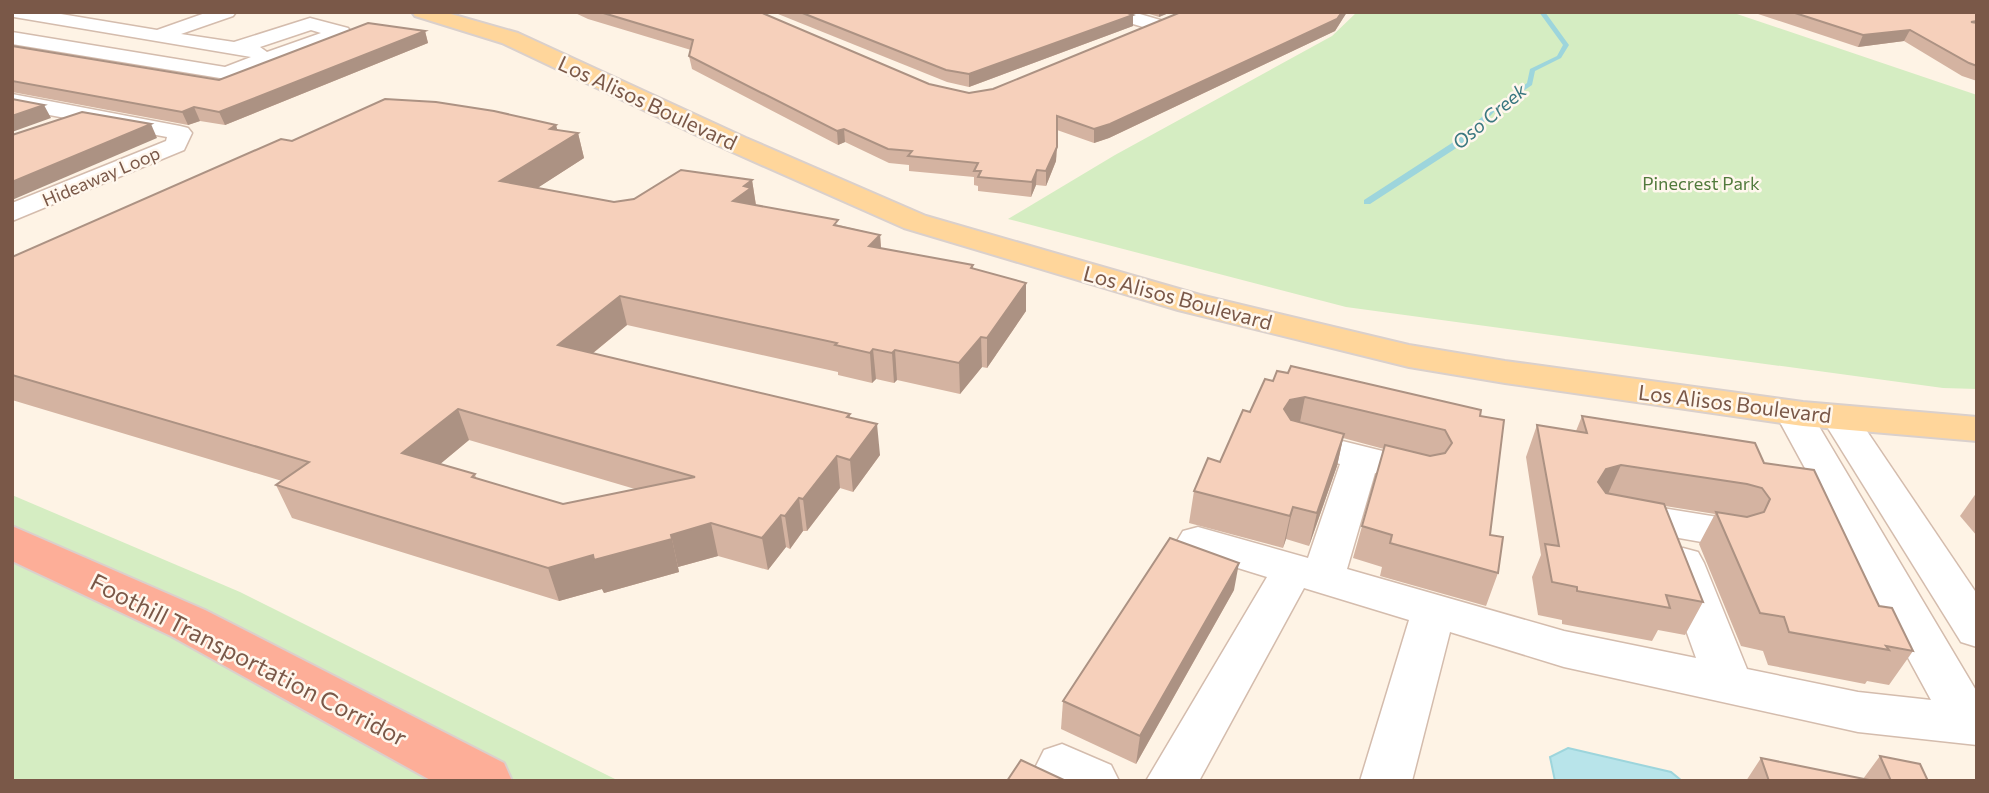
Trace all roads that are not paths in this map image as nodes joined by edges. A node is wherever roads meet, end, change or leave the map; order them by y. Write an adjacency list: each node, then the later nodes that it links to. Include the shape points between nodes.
1 (14, 12): 6 (street)
2 (117, 12): 7 (street)
3 (227, 12): 8 (street)
4 (422, 12): 18 (main road, Los Alisos Boulevard, via 510,38 915,222 1190,303 1409,356)
5 (1112, 12): 10 (street, via 1168,23)
6 (21, 13): 7 (street)
7 (84, 22): 8 (street)
8 (160, 35): 11 (street); 12 (street)
9 (12, 38): 12 (street)
10 (1123, 40)
11 (236, 48): 13 (street); 13 (street, via 310,24 341,32)
12 (103, 53): 13 (street, via 226,73)
13 (278, 55)
14 (12, 100): 15 (street, Hideaway Loop)
15 (86, 116): 16 (street); 17 (street, Hideaway Loop, via 180,133 176,145)
16 (49, 129)
17 (12, 213)
18 (1793, 413): 19 (main road, Los Alisos Boulevard); 33 (street)
19 (1839, 417): 20 (main road, Los Alisos Boulevard); 31 (street)
20 (1977, 429)
21 (1298, 441): 22 (street)
22 (1361, 457): 23 (street); 29 (street)
23 (1421, 473)
24 (1607, 513): 25 (street)
25 (1667, 523): 26 (street); 32 (street)
26 (1730, 533)
27 (1198, 541): 29 (street)
28 (12, 542): 34 (highway, Foothill Transportation Corridor, via 188,623)
29 (1308, 573): 30 (street); 35 (street)
30 (1434, 610): 32 (street, via 1564,649); 36 (street)
31 (1977, 630)
32 (1728, 684): 33 (street, via 1858,712)
33 (1973, 724)
34 (484, 781)
35 (1172, 781)
36 (1386, 781)

